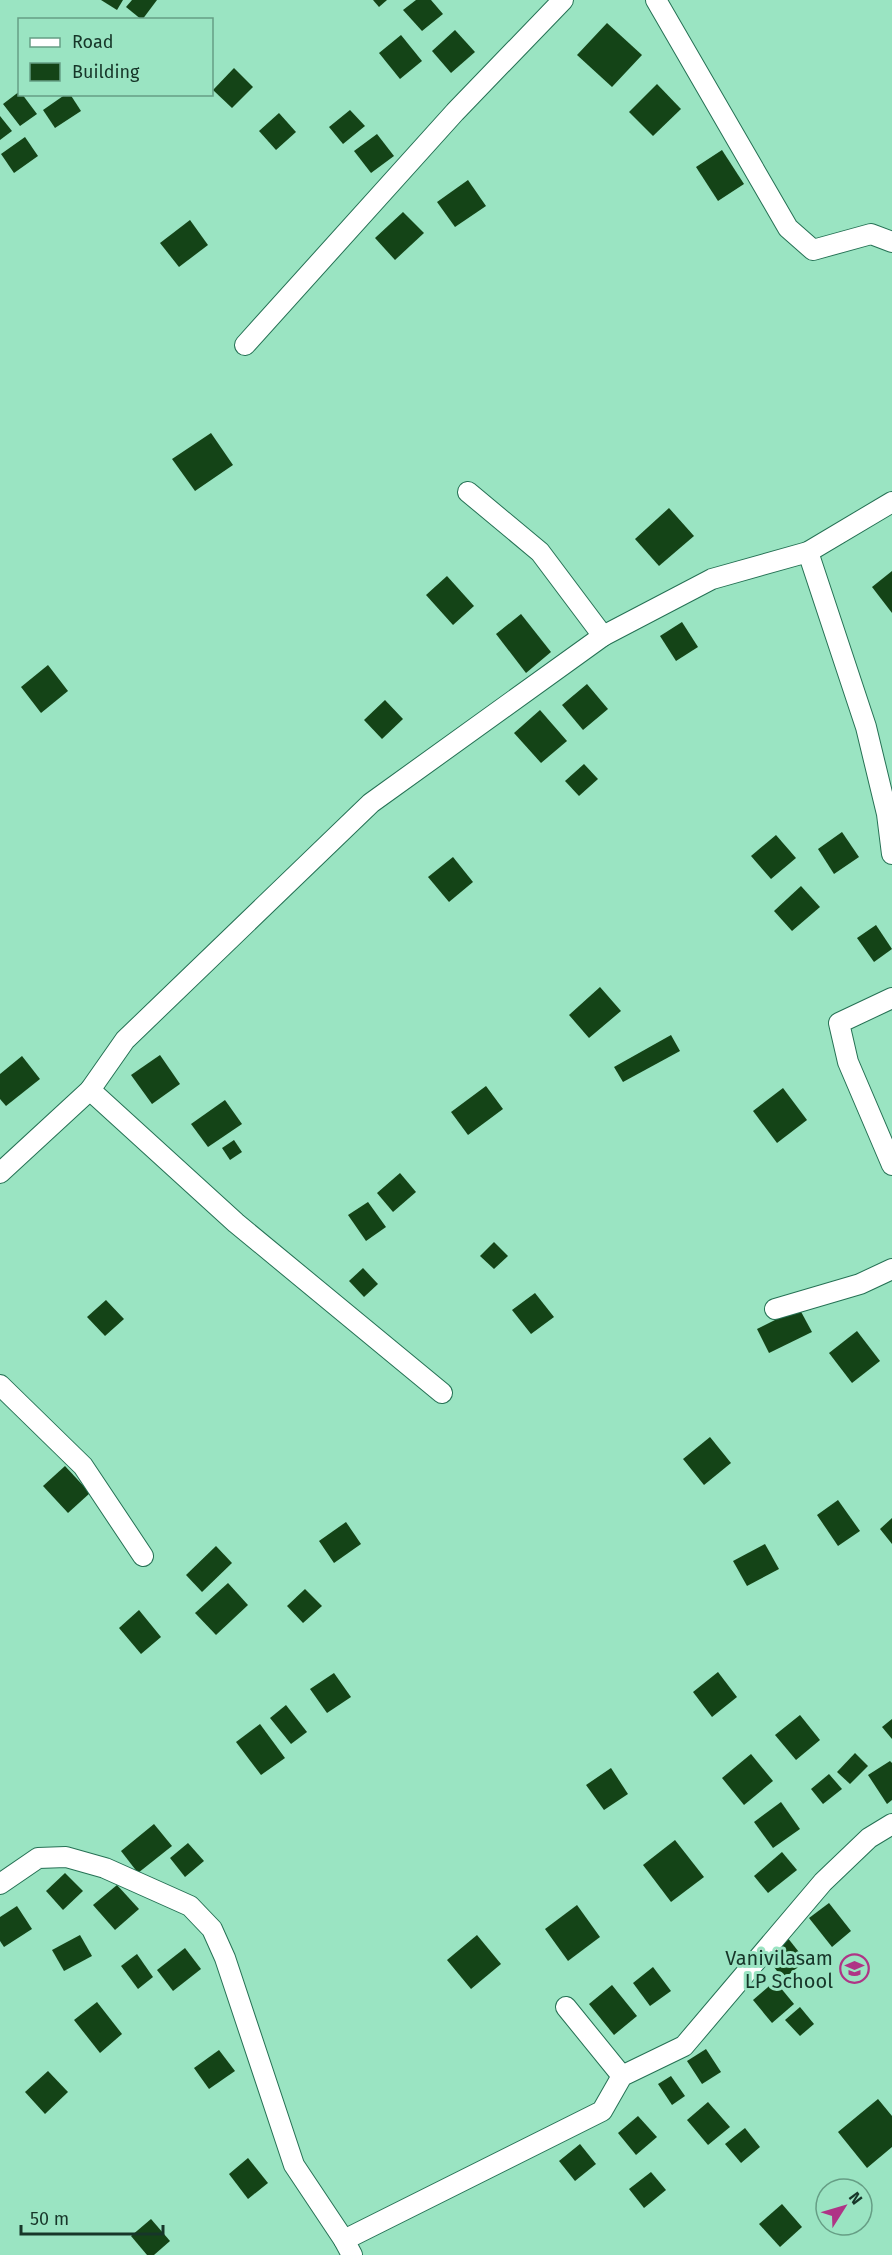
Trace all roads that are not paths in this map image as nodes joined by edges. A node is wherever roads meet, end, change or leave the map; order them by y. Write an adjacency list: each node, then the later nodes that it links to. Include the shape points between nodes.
1 (563, 0): 4 (street, via 455,112)
2 (656, 0): 3 (street, via 788,228 813,250 871,234)
3 (892, 242)
4 (245, 345)
5 (468, 492): 8 (street, via 540,552)
6 (892, 502): 7 (street)
7 (808, 552): 8 (street, via 712,579); 9 (street, via 866,727)
8 (603, 636): 11 (street, via 371,803 125,1040)
9 (892, 854)
10 (892, 998): 12 (street, via 839,1023 848,1062)
11 (90, 1090): 13 (street); 17 (street, via 236,1223)
12 (892, 1165)
13 (0, 1173)
14 (892, 1269): 15 (street, via 860,1284)
15 (775, 1309)
16 (0, 1385): 18 (street, via 83,1466)
17 (442, 1392)
18 (143, 1556)
19 (892, 1824): 22 (street, via 869,1838 823,1881 684,2046)
20 (0, 1884): 23 (street, via 38,1858 66,1857 105,1868 190,1906 212,1929 294,2165)
21 (566, 2007): 22 (street)
22 (622, 2076): 23 (street, via 602,2111)
23 (348, 2248)

